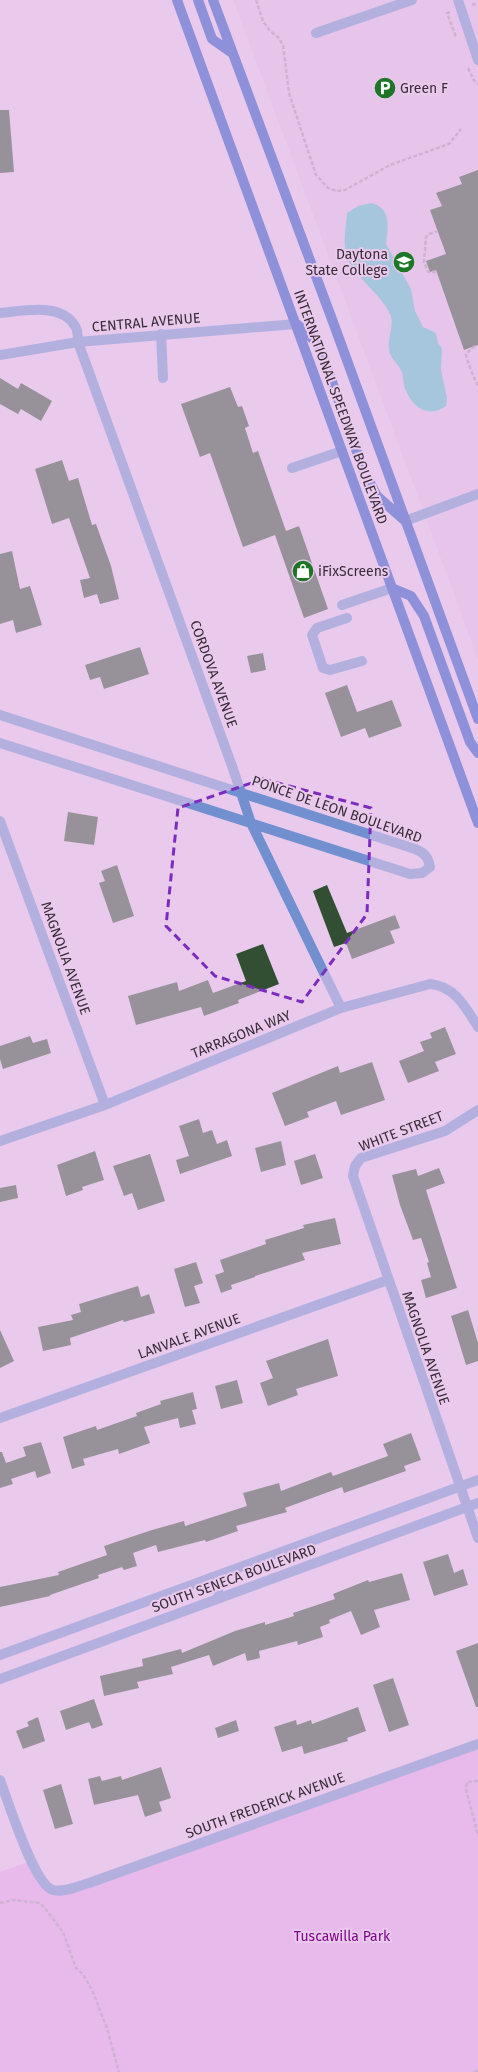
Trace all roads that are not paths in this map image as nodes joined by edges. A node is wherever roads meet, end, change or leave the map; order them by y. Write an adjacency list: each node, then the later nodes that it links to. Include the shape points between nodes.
1 (176, 0): 10 (main road, INTERNATIONAL SPEEDWAY BOULEVARD)
2 (198, 0): 7 (main road, via 212,40)
3 (213, 0): 7 (main road, INTERNATIONAL SPEEDWAY BOULEVARD)
4 (412, 0): 6 (street)
5 (458, 0): 8 (street)
6 (316, 33)
7 (232, 53): 18 (main road, INTERNATIONAL SPEEDWAY BOULEVARD)
8 (478, 60)
9 (0, 313): 12 (street, CORDOVA AVENUE, via 54,311 76,327)
10 (296, 324): 11 (street, CENTRAL AVENUE); 15 (main road, INTERNATIONAL SPEEDWAY BOULEVARD); 18 (main road, via 319,345 364,472 377,496)
11 (161, 334): 12 (street, CENTRAL AVENUE); 14 (street)
12 (78, 342): 13 (street, CENTRAL AVENUE); 27 (street, CORDOVA AVENUE)
13 (0, 355)
14 (163, 378)
15 (342, 451): 16 (street); 19 (main road, INTERNATIONAL SPEEDWAY BOULEVARD)
16 (292, 468)
17 (478, 494): 18 (street)
18 (405, 521): 24 (main road, INTERNATIONAL SPEEDWAY BOULEVARD)
19 (392, 588): 20 (street); 26 (main road, via 411,596 418,605 470,742); 30 (main road, INTERNATIONAL SPEEDWAY BOULEVARD)
20 (342, 605)
21 (347, 618): 22 (street, via 317,628 312,635 323,668 330,670)
22 (362, 660)
23 (0, 715): 27 (street, PONCE DE LEON BOULEVARD)
24 (478, 719)
25 (0, 743): 29 (street, PONCE DE LEON BOULEVARD)
26 (478, 753)
27 (241, 791): 29 (street, CORDOVA AVENUE); 29 (street, PONCE DE LEON BOULEVARD, via 422,852 428,858 430,867 422,873 410,874)
28 (0, 821): 33 (street, MAGNOLIA AVENUE)
29 (251, 823): 31 (street, CORDOVA AVENUE)
30 (478, 823)
31 (341, 1008): 32 (street, TARRAGONA WAY, via 430,984 440,985 460,1000); 33 (street, TARRAGONA WAY)
32 (478, 1027)
33 (105, 1105): 35 (street, TARRAGONA WAY)
34 (478, 1110): 36 (street, WHITE STREET, via 445,1131 361,1158)
35 (0, 1141)
36 (355, 1166): 37 (street, MAGNOLIA AVENUE, via 353,1176)
37 (388, 1280): 38 (street, LANVALE AVENUE); 40 (street, MAGNOLIA AVENUE)
38 (0, 1418)
39 (478, 1480): 40 (street, SOUTH SENECA BOULEVARD)
40 (460, 1486): 42 (street, MAGNOLIA AVENUE); 44 (street, SOUTH SENECA BOULEVARD)
41 (478, 1503): 42 (street, SOUTH SENECA BOULEVARD)
42 (467, 1507): 43 (street, MAGNOLIA AVENUE); 45 (street, SOUTH SENECA BOULEVARD)
43 (478, 1538)
44 (212, 1577): 45 (street); 46 (street, SOUTH SENECA BOULEVARD)
45 (221, 1598): 47 (street, SOUTH SENECA BOULEVARD)
46 (0, 1655)
47 (0, 1679)
48 (478, 1744): 49 (street, SOUTH FREDERICK AVENUE, via 61,1891 52,1890 42,1882 31,1861)
49 (0, 1780)

